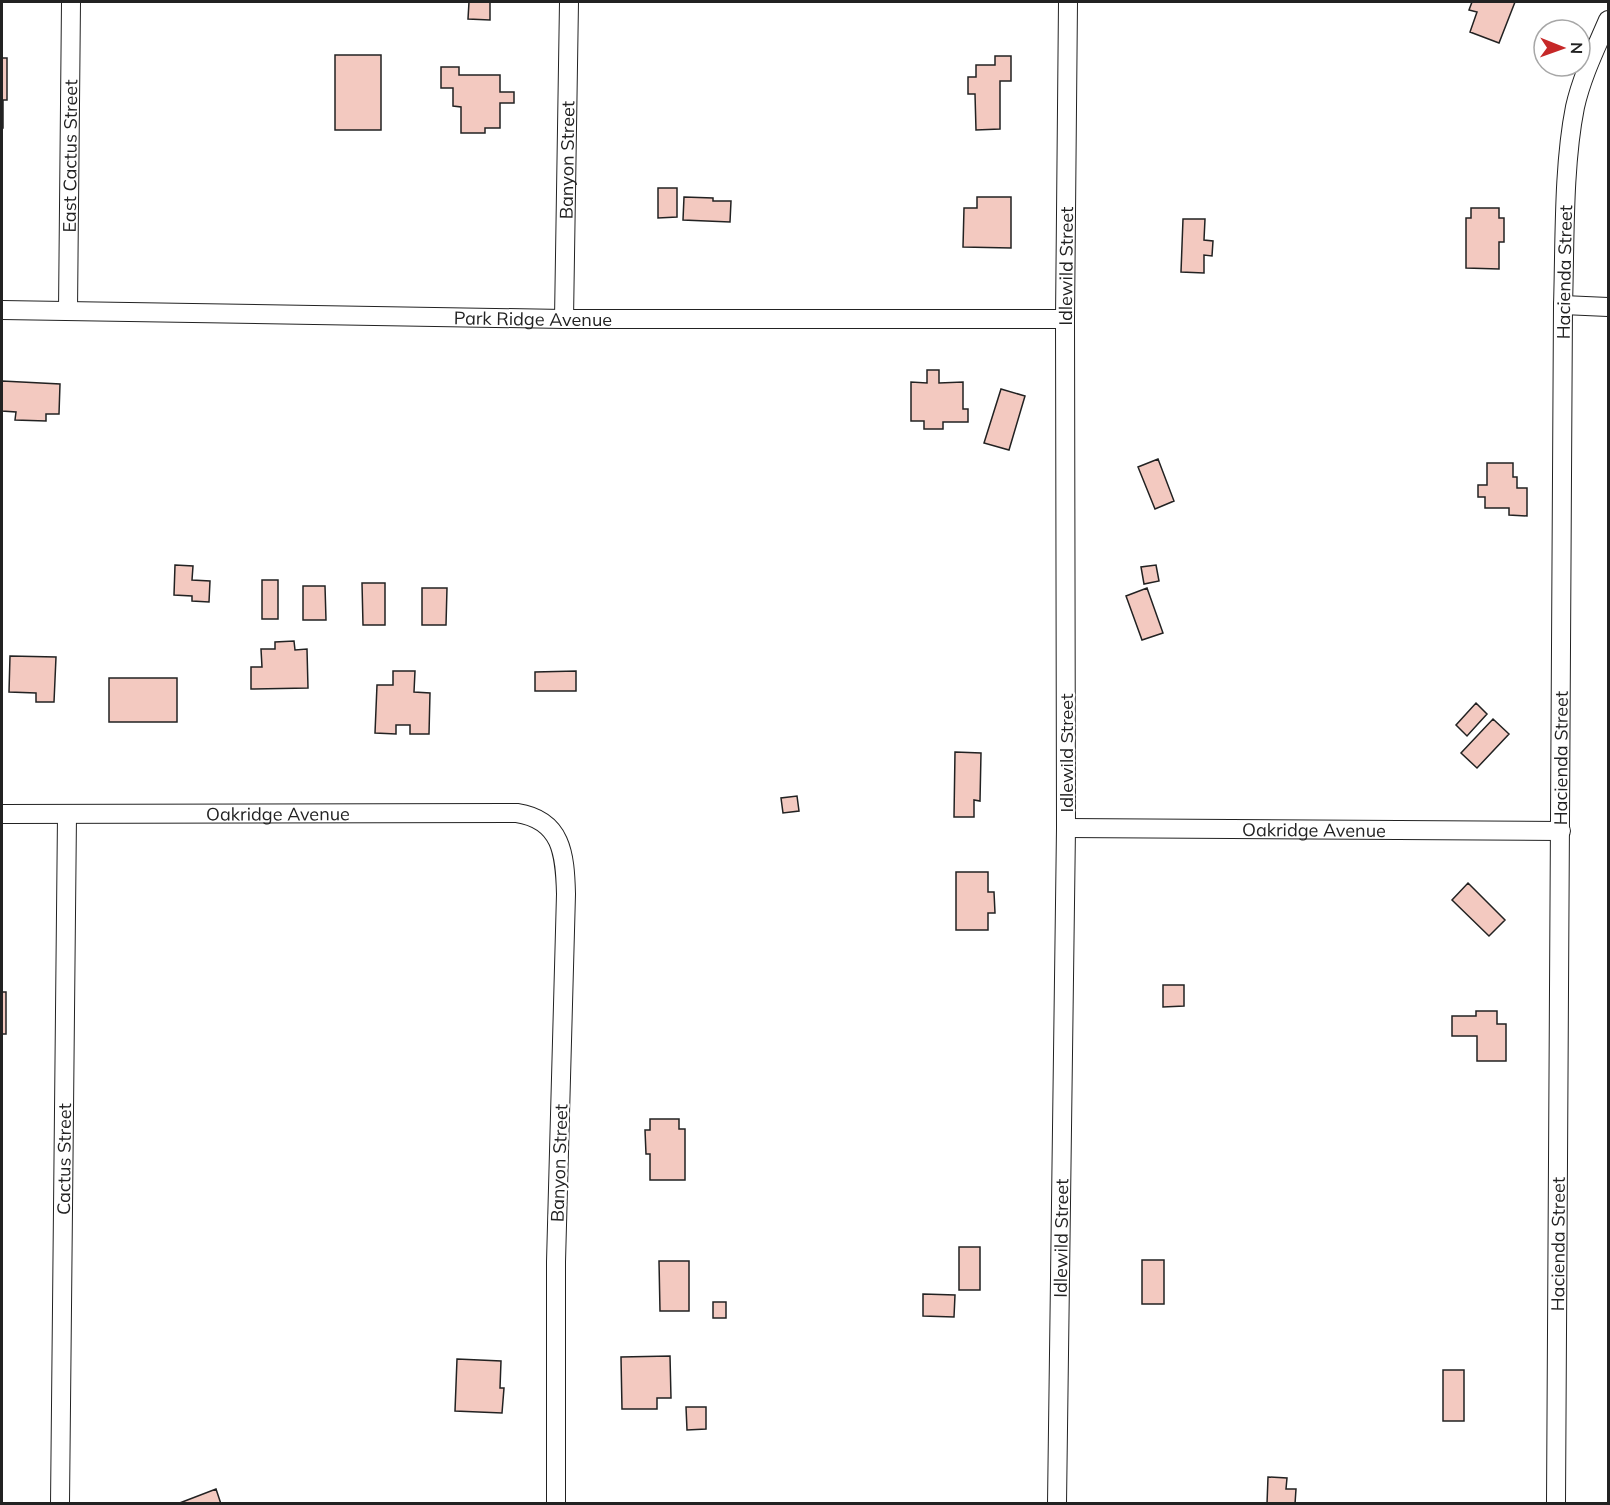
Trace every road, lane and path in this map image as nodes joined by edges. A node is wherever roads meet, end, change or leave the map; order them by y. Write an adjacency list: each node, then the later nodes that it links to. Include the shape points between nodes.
1 (71, 2): 8 (street, East Cactus Street)
2 (569, 2): 9 (street, Banyon Street)
3 (1068, 2): 10 (street, Idlewild Street)
4 (1608, 20): 5 (street, Hacienda Street, via 1575,107 1568,166)
5 (1563, 305): 6 (street); 15 (street, Hacienda Street)
6 (1608, 307)
7 (2, 310): 8 (street, Park Ridge Avenue)
8 (69, 310): 9 (street, Park Ridge Avenue)
9 (564, 319): 10 (street, Park Ridge Avenue)
10 (1065, 319): 14 (street, Idlewild Street)
11 (2, 814): 12 (street, Oakridge Avenue)
12 (67, 815): 13 (street, Oakridge Avenue, via 517,813 533,815); 16 (street, Cactus Street)
13 (550, 826): 17 (street, Banyon Street, via 562,847 567,894 556,1262)
14 (1066, 828): 15 (street, Oakridge Avenue); 18 (street, Idlewild Street)
15 (1561, 831): 19 (street, Hacienda Street)
16 (60, 1503)
17 (556, 1503)
18 (1057, 1503)
19 (1556, 1503)

